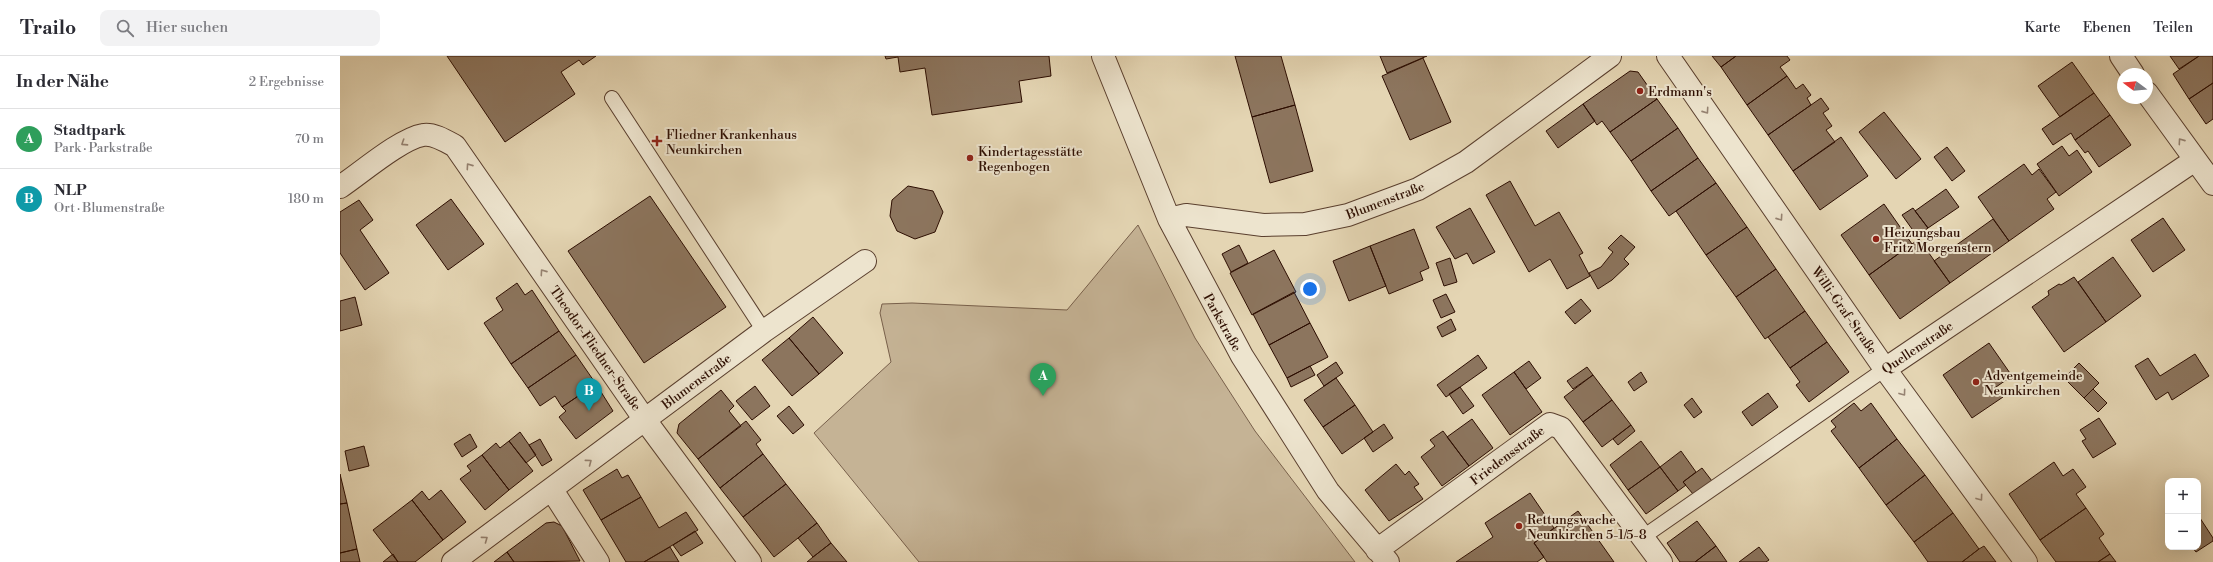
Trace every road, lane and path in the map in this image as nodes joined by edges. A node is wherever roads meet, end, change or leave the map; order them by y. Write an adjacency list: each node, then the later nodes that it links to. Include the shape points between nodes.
1 (1103, 56): 11 (street, Parkstraße)
2 (1610, 56): 11 (street, Blumenstraße, via 1466,162 1418,189 1348,215 1306,224 1263,225 1186,215)
3 (1668, 56): 14 (street, Willi-Graf-Straße, one-way to 14)
4 (2121, 56): 5 (street)
5 (2129, 68)
6 (612, 98): 13 (lane)
7 (2153, 101): 8 (street, one-way to 7)
8 (2195, 160): 9 (street); 14 (street, Quellenstraße)
9 (2213, 184)
10 (340, 186): 15 (street, Theodor-Fliedner-Straße, one-way to 10, via 455,146 440,138 425,135 409,140)
11 (1169, 219): 18 (street, Parkstraße, via 1242,356 1291,434 1328,491)
12 (865, 261): 13 (street, Blumenstraße)
13 (764, 331): 15 (street, Blumenstraße)
14 (1885, 369): 17 (lane, Quellenstraße); 23 (street, Willi-Graf-Straße, one-way to 23)
15 (645, 420): 16 (street, Blumenstraße, one-way to 15); 21 (street, Theodor-Fliedner-Straße)
16 (552, 490): 19 (street, Blumenstraße, one-way to 16); 20 (street)
17 (1642, 537): 18 (street, Friedensstraße, via 1561,428 1550,424); 22 (street, Friedensstraße)
18 (1383, 556)
19 (453, 562)
20 (598, 562)
21 (750, 562)
22 (1661, 562)
23 (2026, 562)

